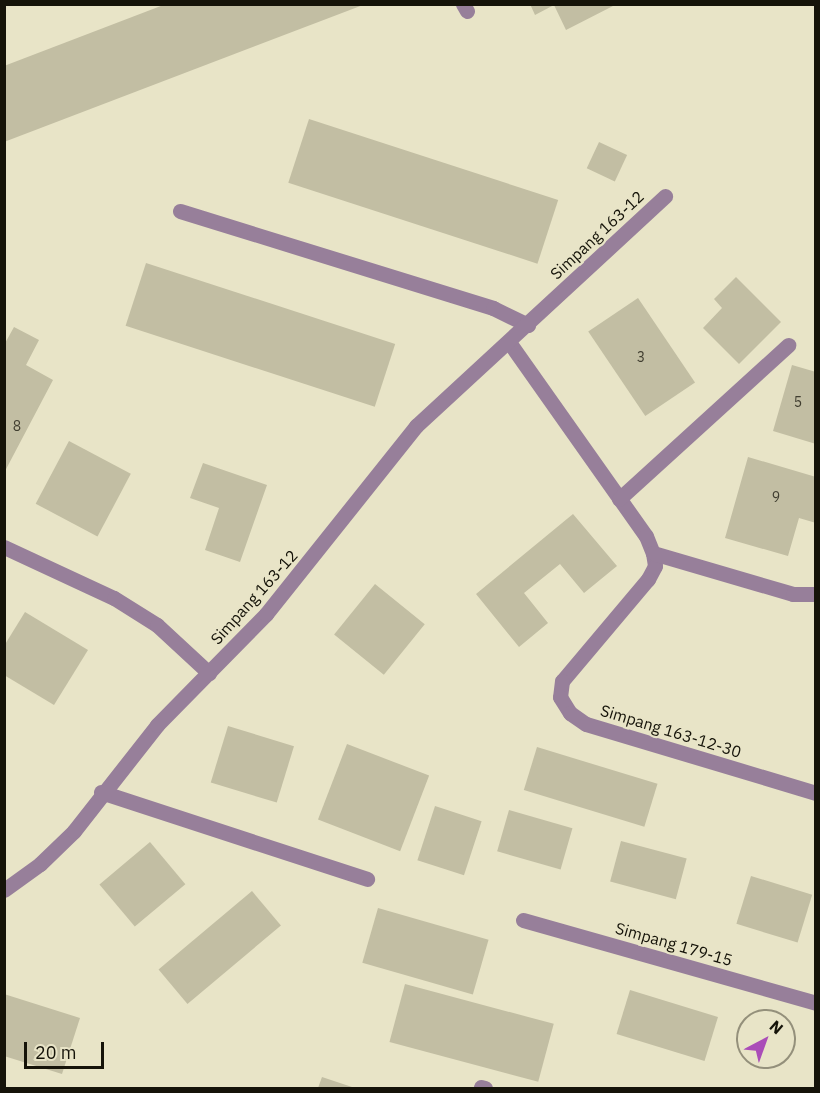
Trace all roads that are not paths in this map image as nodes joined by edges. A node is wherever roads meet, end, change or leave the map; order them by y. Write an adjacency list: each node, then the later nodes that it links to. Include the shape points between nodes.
1 (665, 196): 3 (street, Simpang 163-12)
2 (180, 211): 3 (street, via 493,308)
3 (528, 325): 4 (street, Simpang 163-12)
4 (509, 342): 6 (street); 10 (street, Simpang 163-12, via 417,426 266,614)
5 (788, 345): 6 (street)
6 (620, 499): 8 (street)
7 (4, 547): 10 (street, via 114,598 157,626)
8 (653, 553): 9 (street, via 793,594); 12 (street, Simpang 163-12-30, via 655,566 648,579 562,681 560,697 570,713 586,724)
9 (816, 594)
10 (209, 674): 11 (street, Simpang 163-12, via 157,725)
11 (101, 792): 13 (street); 14 (street, Simpang 163-12, via 74,831 40,864)
12 (816, 794)
13 (367, 879)
14 (4, 890)
15 (523, 920): 16 (street, Simpang 179-15)
16 (816, 1003)

